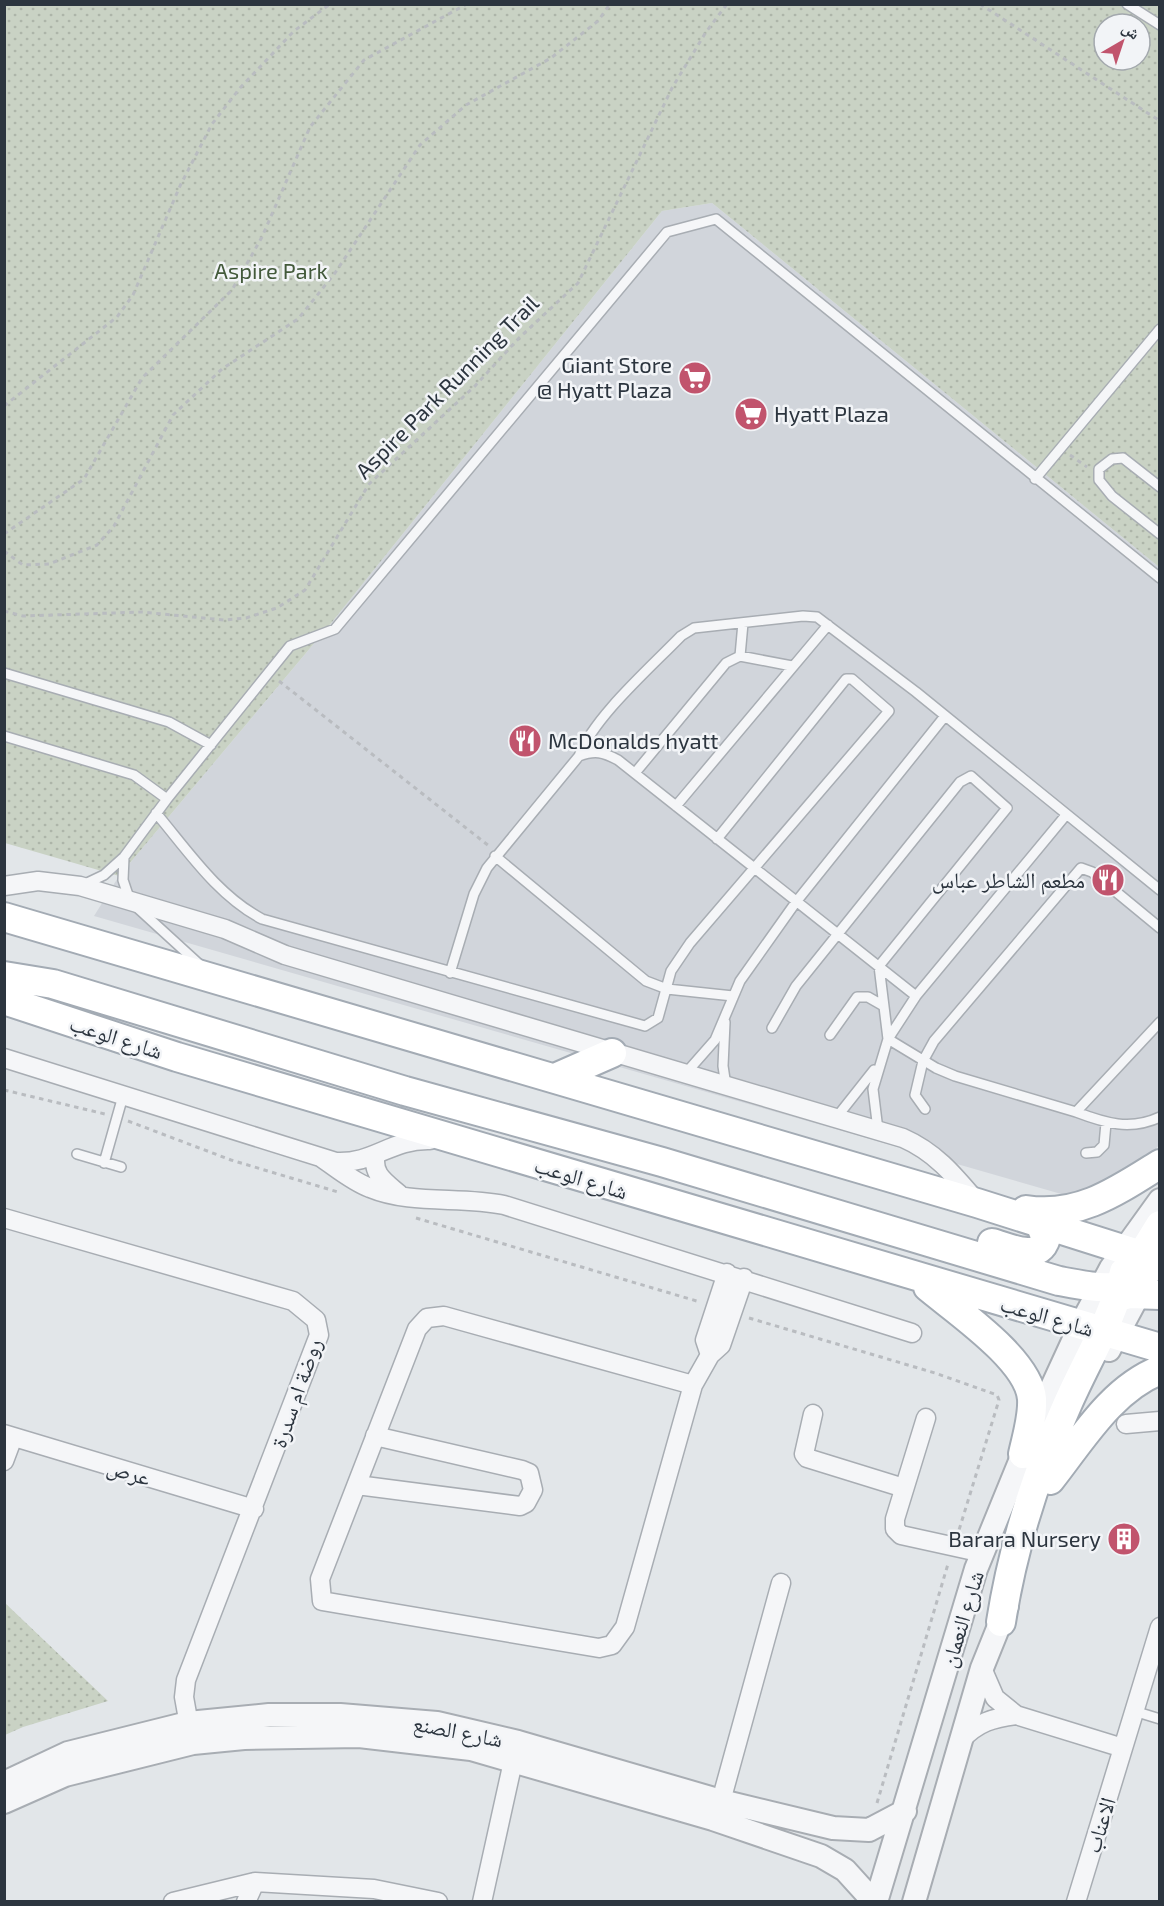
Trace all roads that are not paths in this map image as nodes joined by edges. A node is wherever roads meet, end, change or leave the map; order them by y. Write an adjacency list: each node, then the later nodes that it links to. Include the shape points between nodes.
1 (1127, 4): 2 (lane)
2 (1160, 25)
3 (1160, 329): 4 (lane)
4 (1035, 479): 7 (lane); 15 (lane, via 716,219 667,232 335,629 290,646)
5 (1160, 486): 6 (lane, via 1123,458 1112,459 1099,469 1098,480 1112,496)
6 (1160, 534)
7 (1160, 578)
8 (743, 623): 9 (lane, via 818,616); 10 (lane); 16 (lane, via 694,628 681,636 585,740)
9 (828, 625): 11 (lane); 13 (lane)
10 (741, 656): 11 (lane); 17 (lane, via 726,663)
11 (792, 666): 19 (lane)
12 (4, 673): 15 (lane, via 169,722)
13 (945, 716): 21 (lane); 30 (lane)
14 (4, 736): 18 (lane, via 134,775)
15 (211, 745): 18 (lane)
16 (579, 756): 17 (lane, via 604,752); 23 (lane)
17 (635, 773): 19 (lane)
18 (167, 799): 20 (lane)
19 (676, 806): 22 (lane)
20 (156, 813): 24 (lane); 35 (lane, via 216,885 249,912)
21 (1066, 815): 28 (lane); 40 (lane)
22 (717, 838): 25 (lane); 25 (lane, via 846,679 852,679 889,711)
23 (497, 855): 35 (lane, via 474,894); 38 (lane, via 636,975)
24 (124, 857): 27 (lane, via 104,875); 29 (lane, via 123,880)
25 (754, 868): 30 (lane); 38 (lane, via 681,955 671,971)
26 (4, 886): 27 (street, via 38,881)
27 (80, 886): 29 (street)
28 (1160, 890)
29 (130, 901): 37 (lane); 48 (street, via 225,929 285,955)
30 (796, 902): 33 (lane); 39 (lane)
31 (4, 917): 37 (main road)
32 (1160, 928): 50 (lane, via 1081,868 933,1041)
33 (838, 934): 34 (lane); 34 (lane, via 960,782 971,776 1004,803 1004,815); 45 (lane, via 796,986)
34 (879, 966): 40 (lane); 42 (lane)
35 (450, 973): 38 (lane, via 645,1026 658,1018)
36 (4, 976): 55 (main road, via 53,984)
37 (221, 981): 53 (main road)
38 (667, 989): 39 (lane)
39 (733, 996): 43 (lane)
40 (916, 996): 47 (lane)
41 (4, 1000): 63 (main road, شارع الوعب, via 177,1057)
42 (882, 1005): 46 (lane, via 868,997 857,997); 47 (lane)
43 (725, 1016): 52 (lane, via 709,1050); 54 (lane)
44 (1160, 1022): 58 (lane)
45 (772, 1028)
46 (830, 1035)
47 (888, 1039): 50 (lane); 51 (lane)
48 (612, 1053): 52 (street); 53 (main road)
49 (4, 1058): 56 (street)
50 (923, 1060): 57 (lane, via 915,1095); 58 (lane, via 955,1076)
51 (879, 1063): 60 (lane); 62 (lane, via 873,1102)
52 (685, 1075): 54 (street)
53 (555, 1078): 73 (main road)
54 (726, 1087): 60 (street)
55 (405, 1091): 75 (main road, via 429,1088 475,1092 1025,1252 1044,1245 1046,1238); 80 (main road, via 662,1162 1042,1277)
56 (123, 1096): 67 (street); 68 (lane)
57 (925, 1109)
58 (1076, 1112): 61 (lane)
59 (1160, 1117): 61 (lane, via 1133,1125)
60 (836, 1119): 62 (street)
61 (1106, 1124): 64 (lane, via 1104,1145 1097,1152)
62 (878, 1130): 73 (street, via 930,1152)
63 (456, 1140): 66 (street, via 406,1140); 79 (main road, شارع الوعب)
64 (1086, 1153)
65 (77, 1154): 68 (lane)
66 (375, 1154): 67 (street, via 350,1163); 71 (street, via 378,1176)
67 (322, 1158): 71 (street, via 359,1183)
68 (104, 1163): 70 (lane)
69 (1160, 1164): 73 (main road, via 1104,1197 1061,1212 1048,1214)
70 (122, 1167)
71 (400, 1195): 78 (street, via 504,1205)
72 (1160, 1200): 77 (street)
73 (977, 1203): 75 (main road)
74 (4, 1218): 97 (street, روضة ام سدرة, via 293,1301 316,1320 320,1335)
75 (1040, 1224): 77 (main road)
76 (1160, 1225): 77 (main road)
77 (1148, 1257): 80 (main road, via 1125,1266)
78 (736, 1276): 82 (street); 85 (street, via 721,1345 710,1355)
79 (920, 1280): 81 (main road, شارع الوعب); 92 (main road, via 1021,1370 1032,1397)
80 (1125, 1292): 81 (main road)
81 (1099, 1331): 83 (main road, شارع الوعب); 92 (street, شارع النعمان); 94 (street, شارع النعمان, via 1080,1406); 100 (main road, via 1023,1515)
82 (912, 1333)
83 (1160, 1348)
84 (1160, 1370): 94 (main road, via 1138,1380 1115,1399)
85 (693, 1385): 91 (street, via 444,1316 426,1318 417,1329); 95 (street, via 625,1627 612,1646 599,1648 322,1601 320,1579)
86 (813, 1414): 96 (street, via 804,1454 807,1458)
87 (926, 1418): 96 (street)
88 (1160, 1421): 89 (street)
89 (1126, 1424)
90 (9, 1436): 93 (street); 97 (street, عرص)
91 (375, 1436): 95 (street); 95 (street, via 522,1470 529,1473 533,1490 520,1506)
92 (1023, 1454): 98 (street, شارع النعمان)
93 (4, 1461)
94 (1050, 1480): 100 (street, شارع النعمان)
95 (357, 1485)
96 (904, 1488): 98 (street, via 895,1519 895,1529 901,1535)
97 (254, 1509): 106 (street, روضة ام سدرة, via 186,1680 184,1697)
98 (983, 1553): 113 (street, شارع النعمان)
99 (782, 1583): 111 (street)
100 (1001, 1622): 102 (street, شارع النعمان)
101 (1160, 1627): 103 (street, الاعناب)
102 (982, 1668): 104 (street, via 995,1698); 107 (street, شارع النعمان)
103 (1134, 1711): 105 (lane); 108 (street, الاعناب)
104 (1016, 1715): 107 (street, via 988,1719); 108 (street)
105 (1160, 1719)
106 (191, 1733): 109 (street, شارع الصنع, via 244,1738 359,1736); 110 (street, شارع الصنع, via 68,1754); 112 (street, شارع الصنع, via 66,1775)
107 (961, 1740): 120 (street, شارع النعمان)
108 (1123, 1748): 121 (street, الاعناب)
109 (515, 1752): 111 (street, شارع الصنع); 118 (street); 119 (street, شارع الصنع, via 821,1856 845,1870)
110 (4, 1782)
111 (721, 1801): 113 (street, شارع الصنع, via 833,1828 860,1830 869,1830)
112 (4, 1802)
113 (905, 1811): 119 (street, شارع النعمان)
114 (255, 1882): 115 (street); 116 (street); 117 (street, via 374,1889)
115 (173, 1902)
116 (246, 1902)
117 (438, 1902)
118 (482, 1902)
119 (875, 1902)
120 (914, 1902)
121 (1076, 1902)

